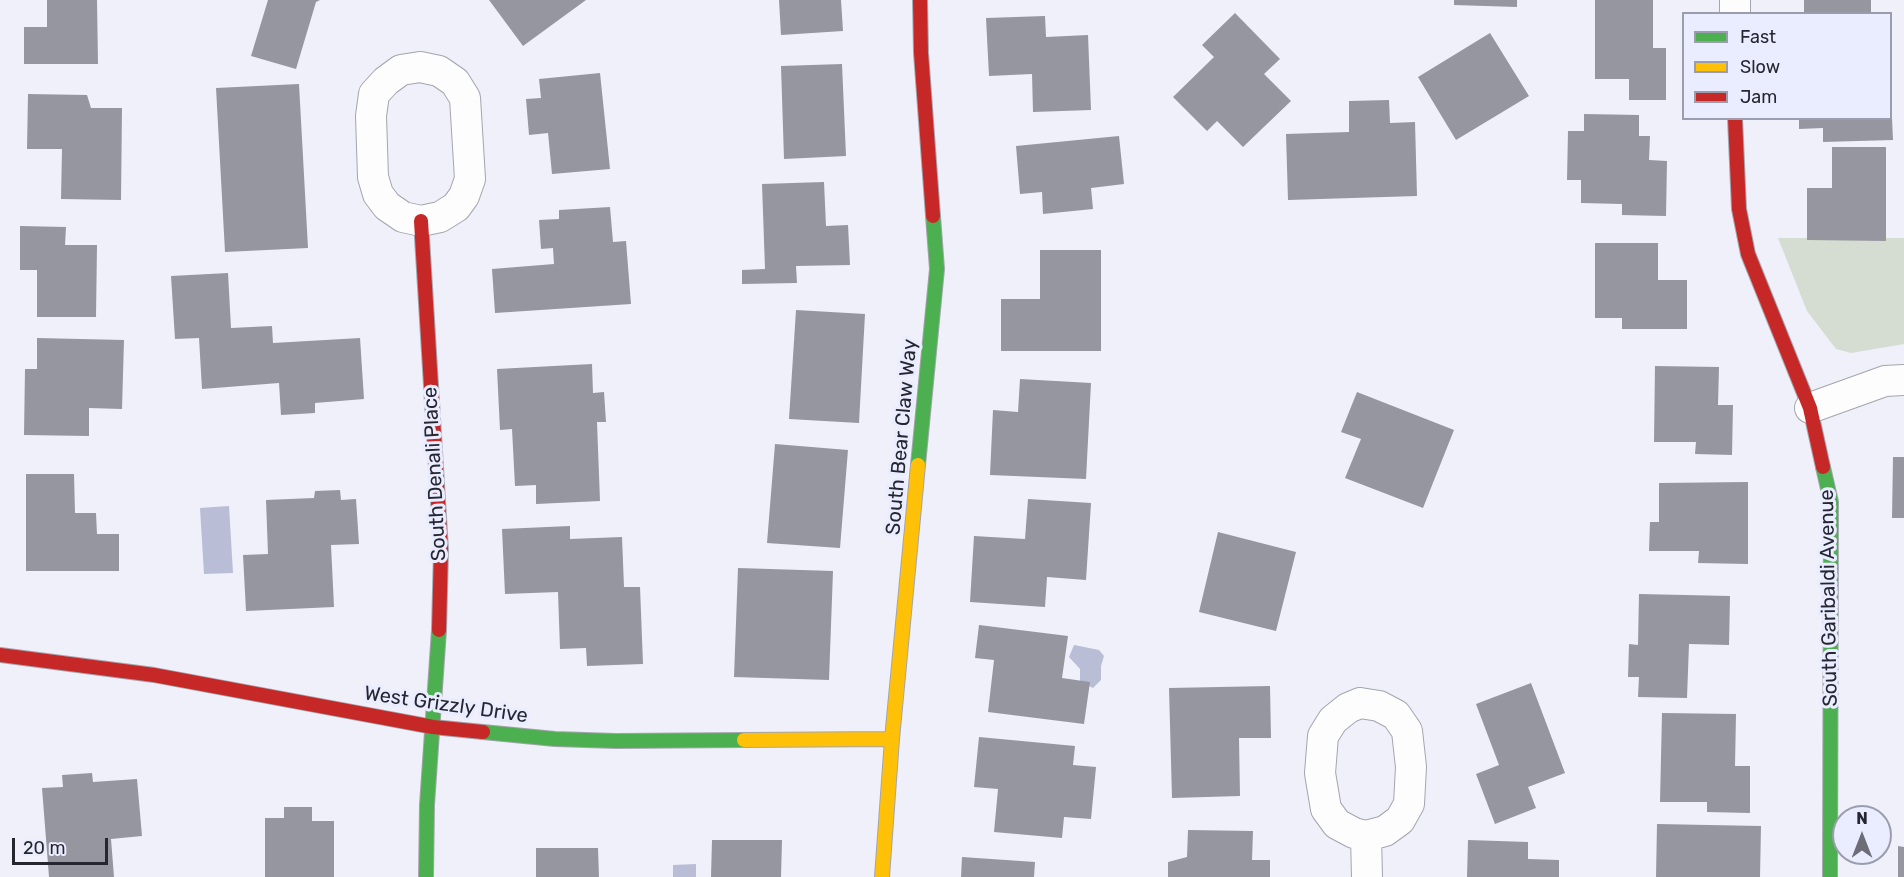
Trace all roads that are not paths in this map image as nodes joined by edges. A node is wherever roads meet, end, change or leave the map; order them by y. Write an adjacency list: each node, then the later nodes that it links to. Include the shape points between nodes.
1 (920, 0): 8 (street, South Bear Claw Way, via 937,269)
2 (1735, 120): 5 (street, South Garibaldi Avenue, via 1739,209 1748,254)
3 (421, 220): 3 (street, via 440,217 456,207 470,179 465,98 455,82 439,71 420,67 401,70 386,81 374,94 371,116 373,177 378,194 403,217); 7 (street, South Denali Place, via 441,550)
4 (1904, 380): 5 (street, via 1885,381)
5 (1810, 408): 13 (street, South Garibaldi Avenue, via 1831,502)
6 (0, 655): 7 (street, West Grizzly Drive, via 154,675)
7 (434, 727): 8 (street, West Grizzly Drive, via 616,741); 10 (street, South Denali Place)
8 (892, 739): 11 (street, South Bear Claw Way)
9 (1366, 836): 12 (street)
10 (426, 877)
11 (882, 877)
12 (1367, 877)
13 (1830, 877)

